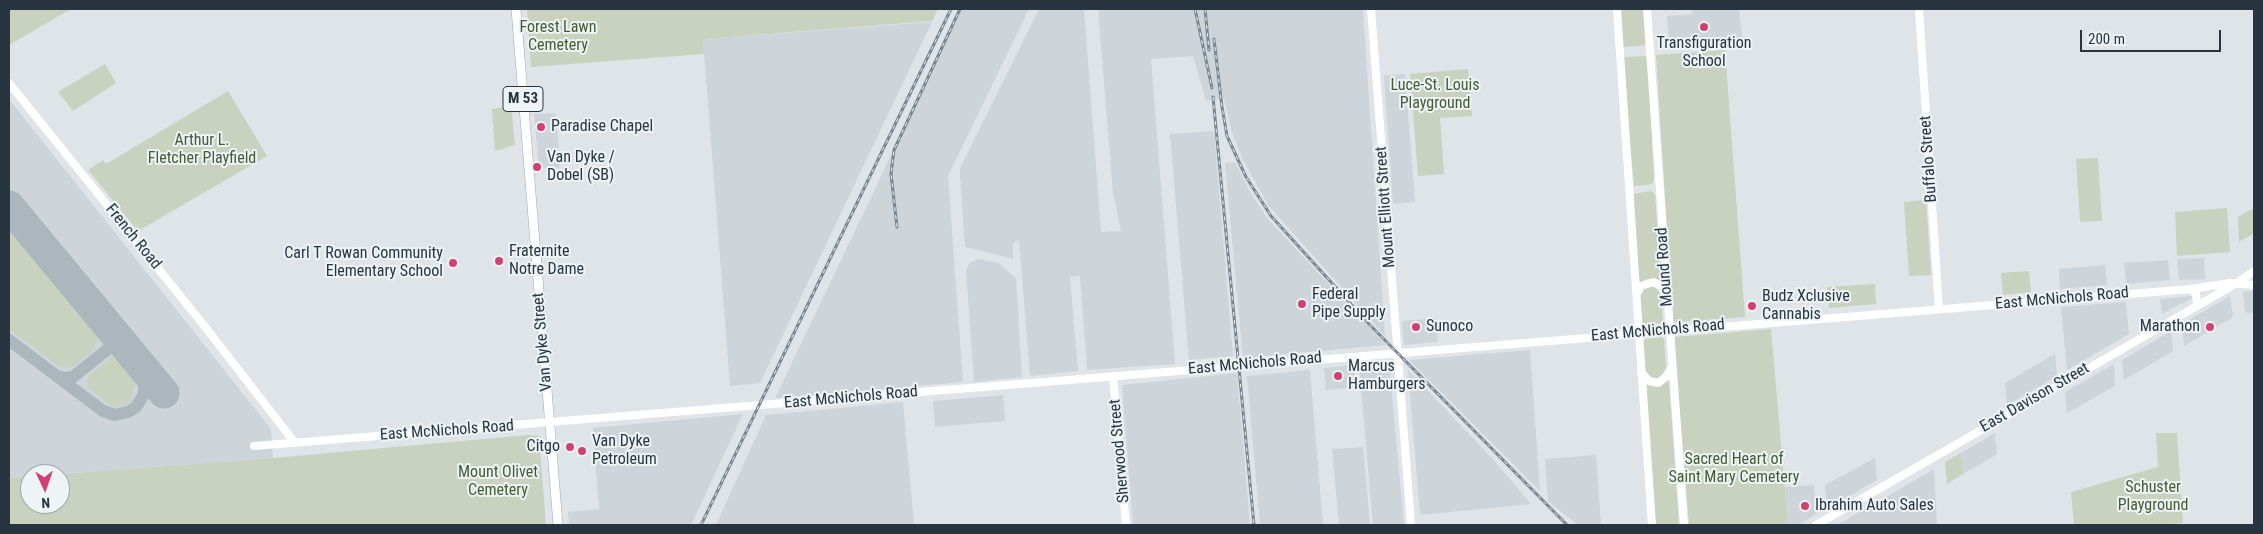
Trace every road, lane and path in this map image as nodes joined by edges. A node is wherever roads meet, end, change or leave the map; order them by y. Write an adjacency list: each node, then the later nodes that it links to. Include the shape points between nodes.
1 (516, 9): 21 (main road, Van Dyke Street / M 53)
2 (1371, 9): 17 (main road, Mount Elliott Street)
3 (1617, 9): 11 (main road, Mound Road)
4 (1648, 9): 12 (main road, Mound Road)
5 (1919, 9): 14 (main road, Buffalo Street)
6 (9, 83): 22 (main road, French Road, via 256,392)
7 (2254, 271): 8 (main road, East Davison Street)
8 (2237, 284): 9 (main road, East McNichols Road); 10 (main road, East McNichols Road); 13 (main road, East Davison Street)
9 (2254, 285)
10 (2191, 288): 13 (main road, via 2196,294); 14 (main road, East McNichols Road)
11 (1636, 295): 12 (main road, via 1641,286 1654,282); 16 (main road, Mound Road)
12 (1667, 297): 15 (main road, Mound Road)
13 (2197, 305): 29 (main road, East Davison Street)
14 (1939, 309): 15 (main road, East McNichols Road)
15 (1669, 330): 16 (main road, East McNichols Road); 18 (main road, Mound Road)
16 (1639, 332): 17 (main road, East McNichols Road); 19 (main road, Mound Road)
17 (1397, 353): 20 (main road, East McNichols Road); 26 (main road, Mount Elliott Street)
18 (1671, 368): 19 (main road, via 1658,383 1649,381); 28 (main road, Mound Road)
19 (1641, 372): 27 (main road, Mound Road)
20 (1113, 376): 21 (main road, East McNichols Road); 25 (main road, Sherwood Street)
21 (550, 423): 22 (main road, East McNichols Road); 24 (main road, Van Dyke Street / M 53)
22 (291, 441): 23 (main road, East McNichols Road)
23 (254, 446)
24 (558, 525)
25 (1126, 525)
26 (1411, 525)
27 (1652, 525)
28 (1684, 525)
29 (1816, 525)

